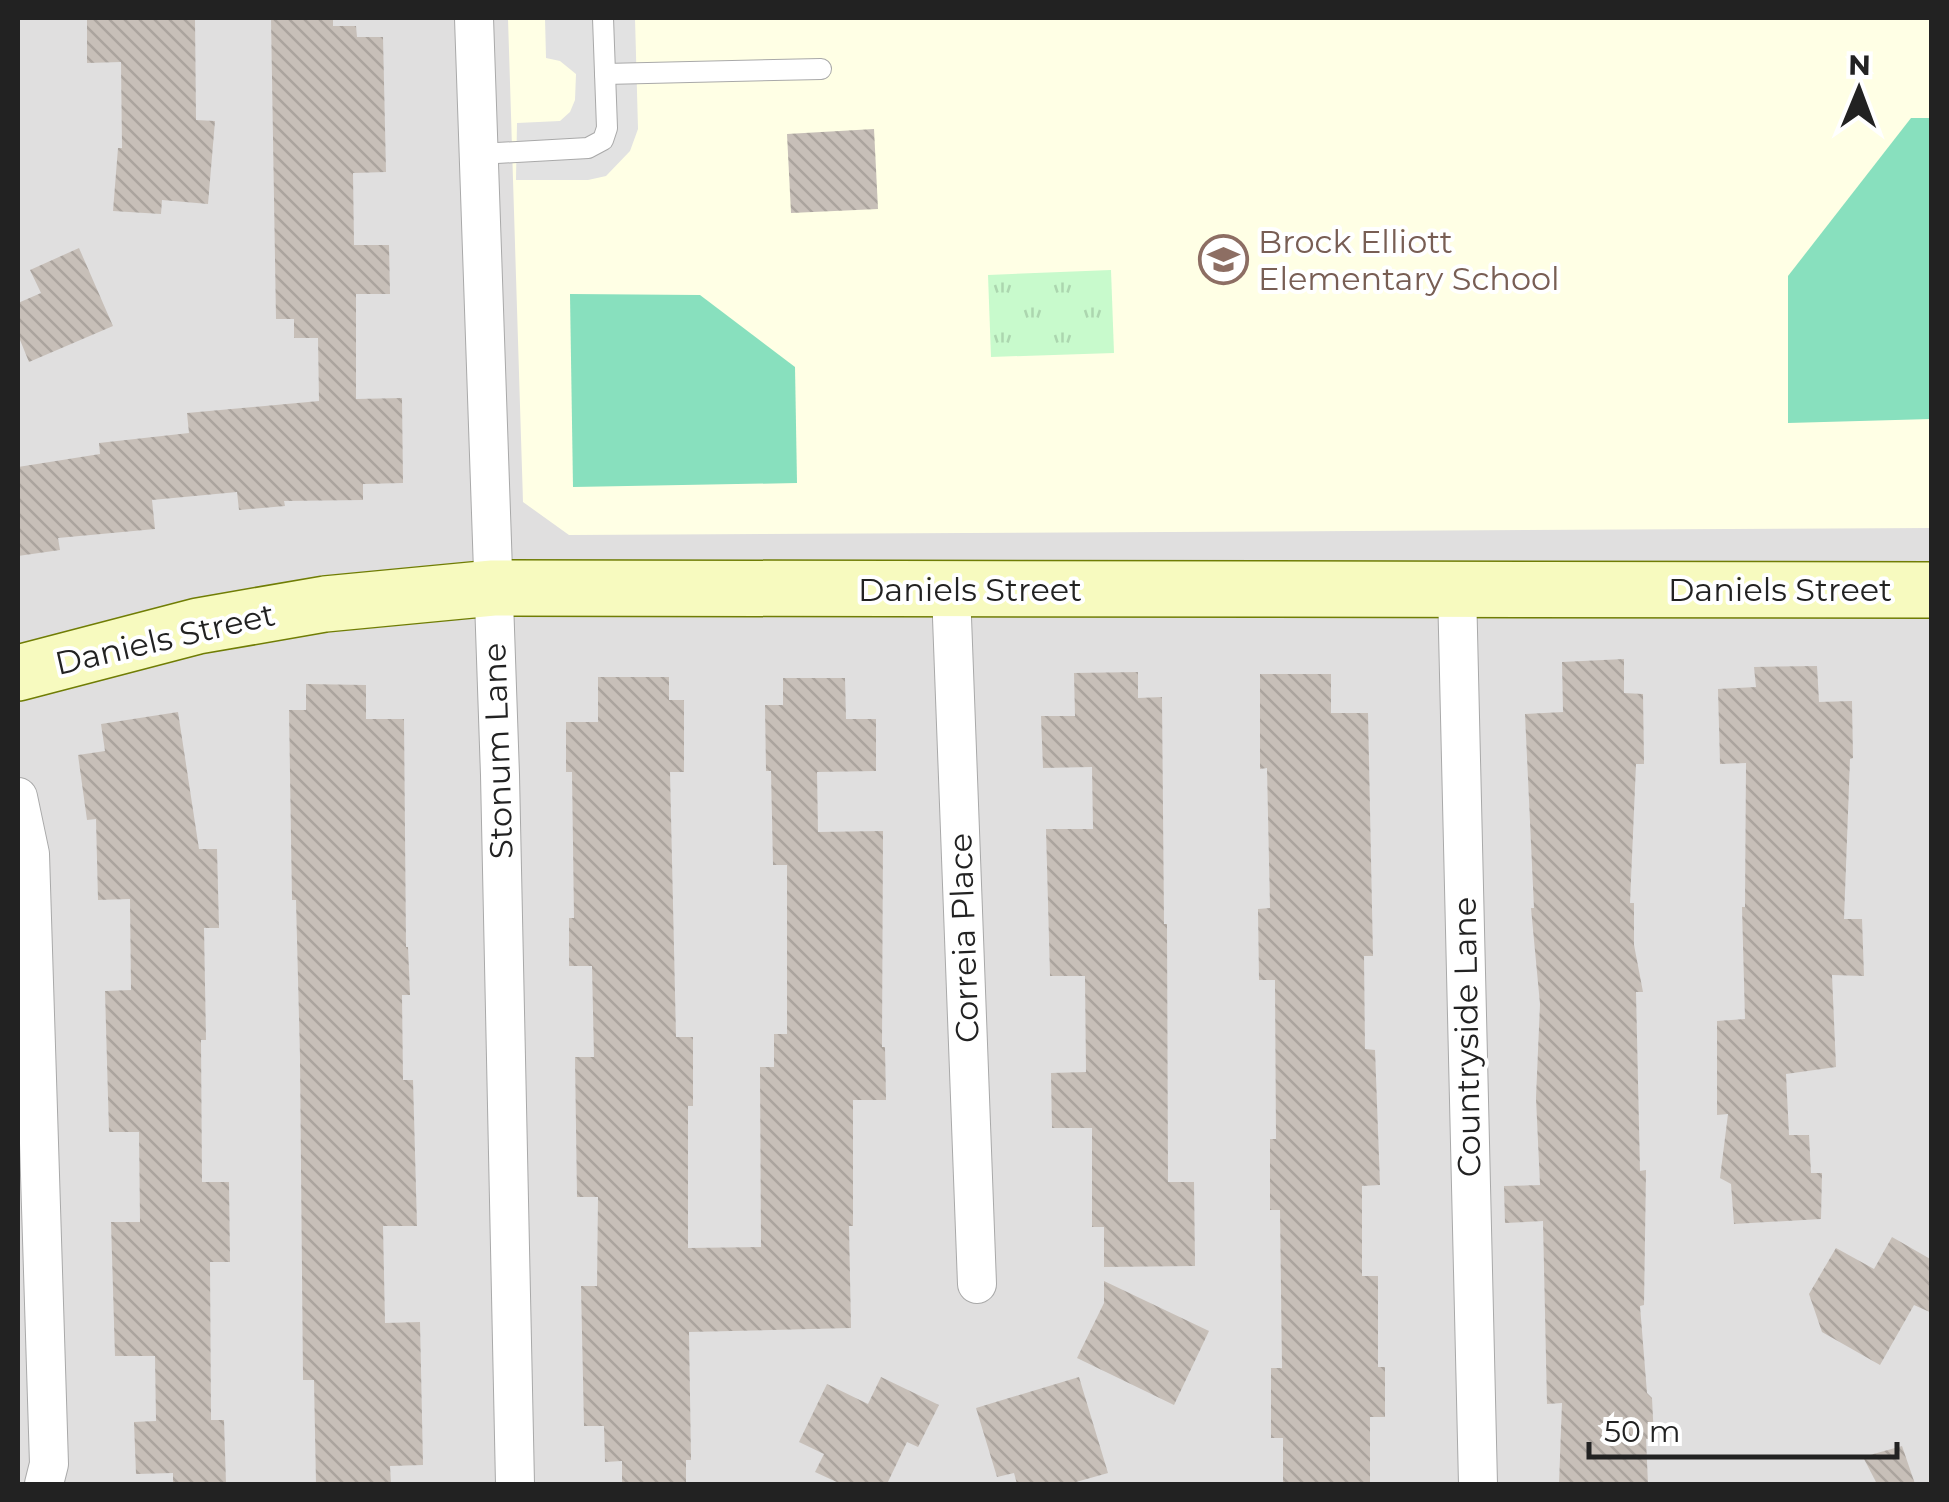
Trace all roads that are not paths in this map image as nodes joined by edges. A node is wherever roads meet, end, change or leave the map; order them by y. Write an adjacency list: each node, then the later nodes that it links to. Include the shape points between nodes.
1 (474, 18): 5 (street, Stonum Lane)
2 (604, 18): 4 (lane)
3 (821, 68): 4 (lane)
4 (605, 74): 5 (lane, via 603,140 588,148)
5 (478, 154): 6 (street, Stonum Lane)
6 (492, 588): 9 (street, Daniels Street); 10 (street, Daniels Street, via 325,604 198,626); 14 (street, Stonum Lane)
7 (1457, 589): 8 (street, Daniels Street); 9 (street, Daniels Street); 15 (street, Countryside Lane)
8 (1932, 590)
9 (951, 591): 12 (street, Correia Place)
10 (18, 674)
11 (18, 797): 13 (street, via 30,854 50,1464)
12 (977, 1284)
13 (44, 1484)
14 (515, 1484)
15 (1478, 1484)

